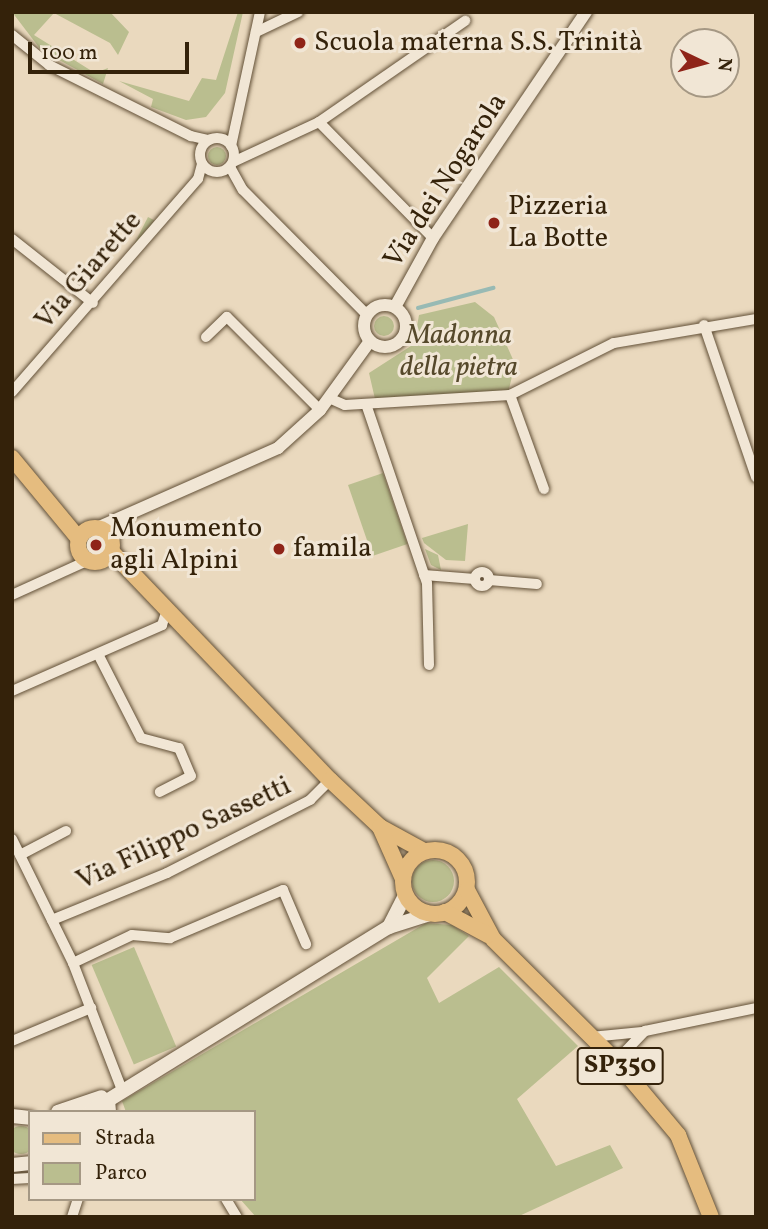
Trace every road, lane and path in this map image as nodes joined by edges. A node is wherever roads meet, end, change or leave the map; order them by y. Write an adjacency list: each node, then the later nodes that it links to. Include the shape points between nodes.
1 (261, 12): 5 (street)
2 (298, 12): 5 (street)
3 (586, 12): 14 (street, Via dei Nogarola)
4 (465, 21): 7 (street, Via Giarette)
5 (256, 32): 8 (street)
6 (12, 35): 9 (street, via 49,65)
7 (319, 122): 12 (street, Via Giarette, via 256,155); 14 (street)
8 (232, 129): 10 (street); 12 (street)
9 (191, 136): 10 (street); 11 (street)
10 (214, 139): 11 (street, Via Giarette); 12 (street)
11 (201, 159): 12 (street); 13 (street, Via Giarette)
12 (227, 162): 13 (street, Via Giarette); 18 (street, via 236,181)
13 (198, 179): 16 (street, Via Giarette)
14 (432, 238): 17 (street, Via dei Nogarola)
15 (12, 239): 16 (street)
16 (93, 303): 23 (street, Via Giarette)
17 (395, 307): 18 (street, Via dei Nogarola, via 383,305); 22 (street, Via dei Nogarola, via 405,318 402,339 390,347)
18 (367, 316): 22 (street)
19 (756, 319): 20 (street)
20 (704, 325): 24 (street, via 614,343); 29 (street)
21 (206, 337): 27 (street, via 227,317)
22 (370, 341): 25 (street)
23 (12, 392)
24 (510, 395): 26 (street); 30 (street)
25 (329, 398): 26 (street); 27 (street)
26 (366, 404): 32 (street)
27 (320, 410): 31 (street, via 252,463 129,512)
28 (12, 458): 31 (main road)
29 (756, 477)
30 (544, 489)
31 (95, 545): 34 (street, via 68,569); 35 (main road)
32 (424, 575): 33 (street, via 475,579 483,573 489,580); 37 (street, via 433,605)
33 (537, 584)
34 (12, 595)
35 (169, 618): 36 (street); 39 (main road)
36 (98, 654): 38 (street); 40 (street, via 141,738 179,748 191,776)
37 (429, 665)
38 (12, 691)
39 (330, 780): 41 (main road); 49 (street, Via Filippo Sassetti, via 310,800 179,867)
40 (160, 792)
41 (380, 827): 44 (main road); 46 (main road)
42 (66, 831): 45 (street)
43 (12, 839): 45 (street)
44 (424, 851): 46 (main road, via 409,862); 47 (main road, SP350, via 443,850 460,861)
45 (20, 855): 49 (street)
46 (404, 887): 48 (main road, SP350); 50 (main road)
47 (467, 890): 48 (main road); 51 (main road, SP350)
48 (438, 913): 50 (main road); 51 (main road, SP350)
49 (52, 920): 53 (street)
50 (389, 927): 60 (main road)
51 (493, 939): 57 (main road, SP350)
52 (306, 944): 53 (street, via 283,890 170,938 132,935)
53 (73, 963): 54 (street)
54 (91, 1008): 58 (street); 60 (street)
55 (756, 1008): 56 (street)
56 (645, 1031): 57 (street); 59 (street)
57 (592, 1037): 59 (main road, SP350)
58 (12, 1041)
59 (616, 1061): 65 (main road, SP350, via 678,1135)
60 (124, 1090): 61 (main road); 62 (main road)
61 (112, 1108)
62 (64, 1110)
63 (227, 1201): 64 (street)
64 (237, 1217)
65 (711, 1217)

